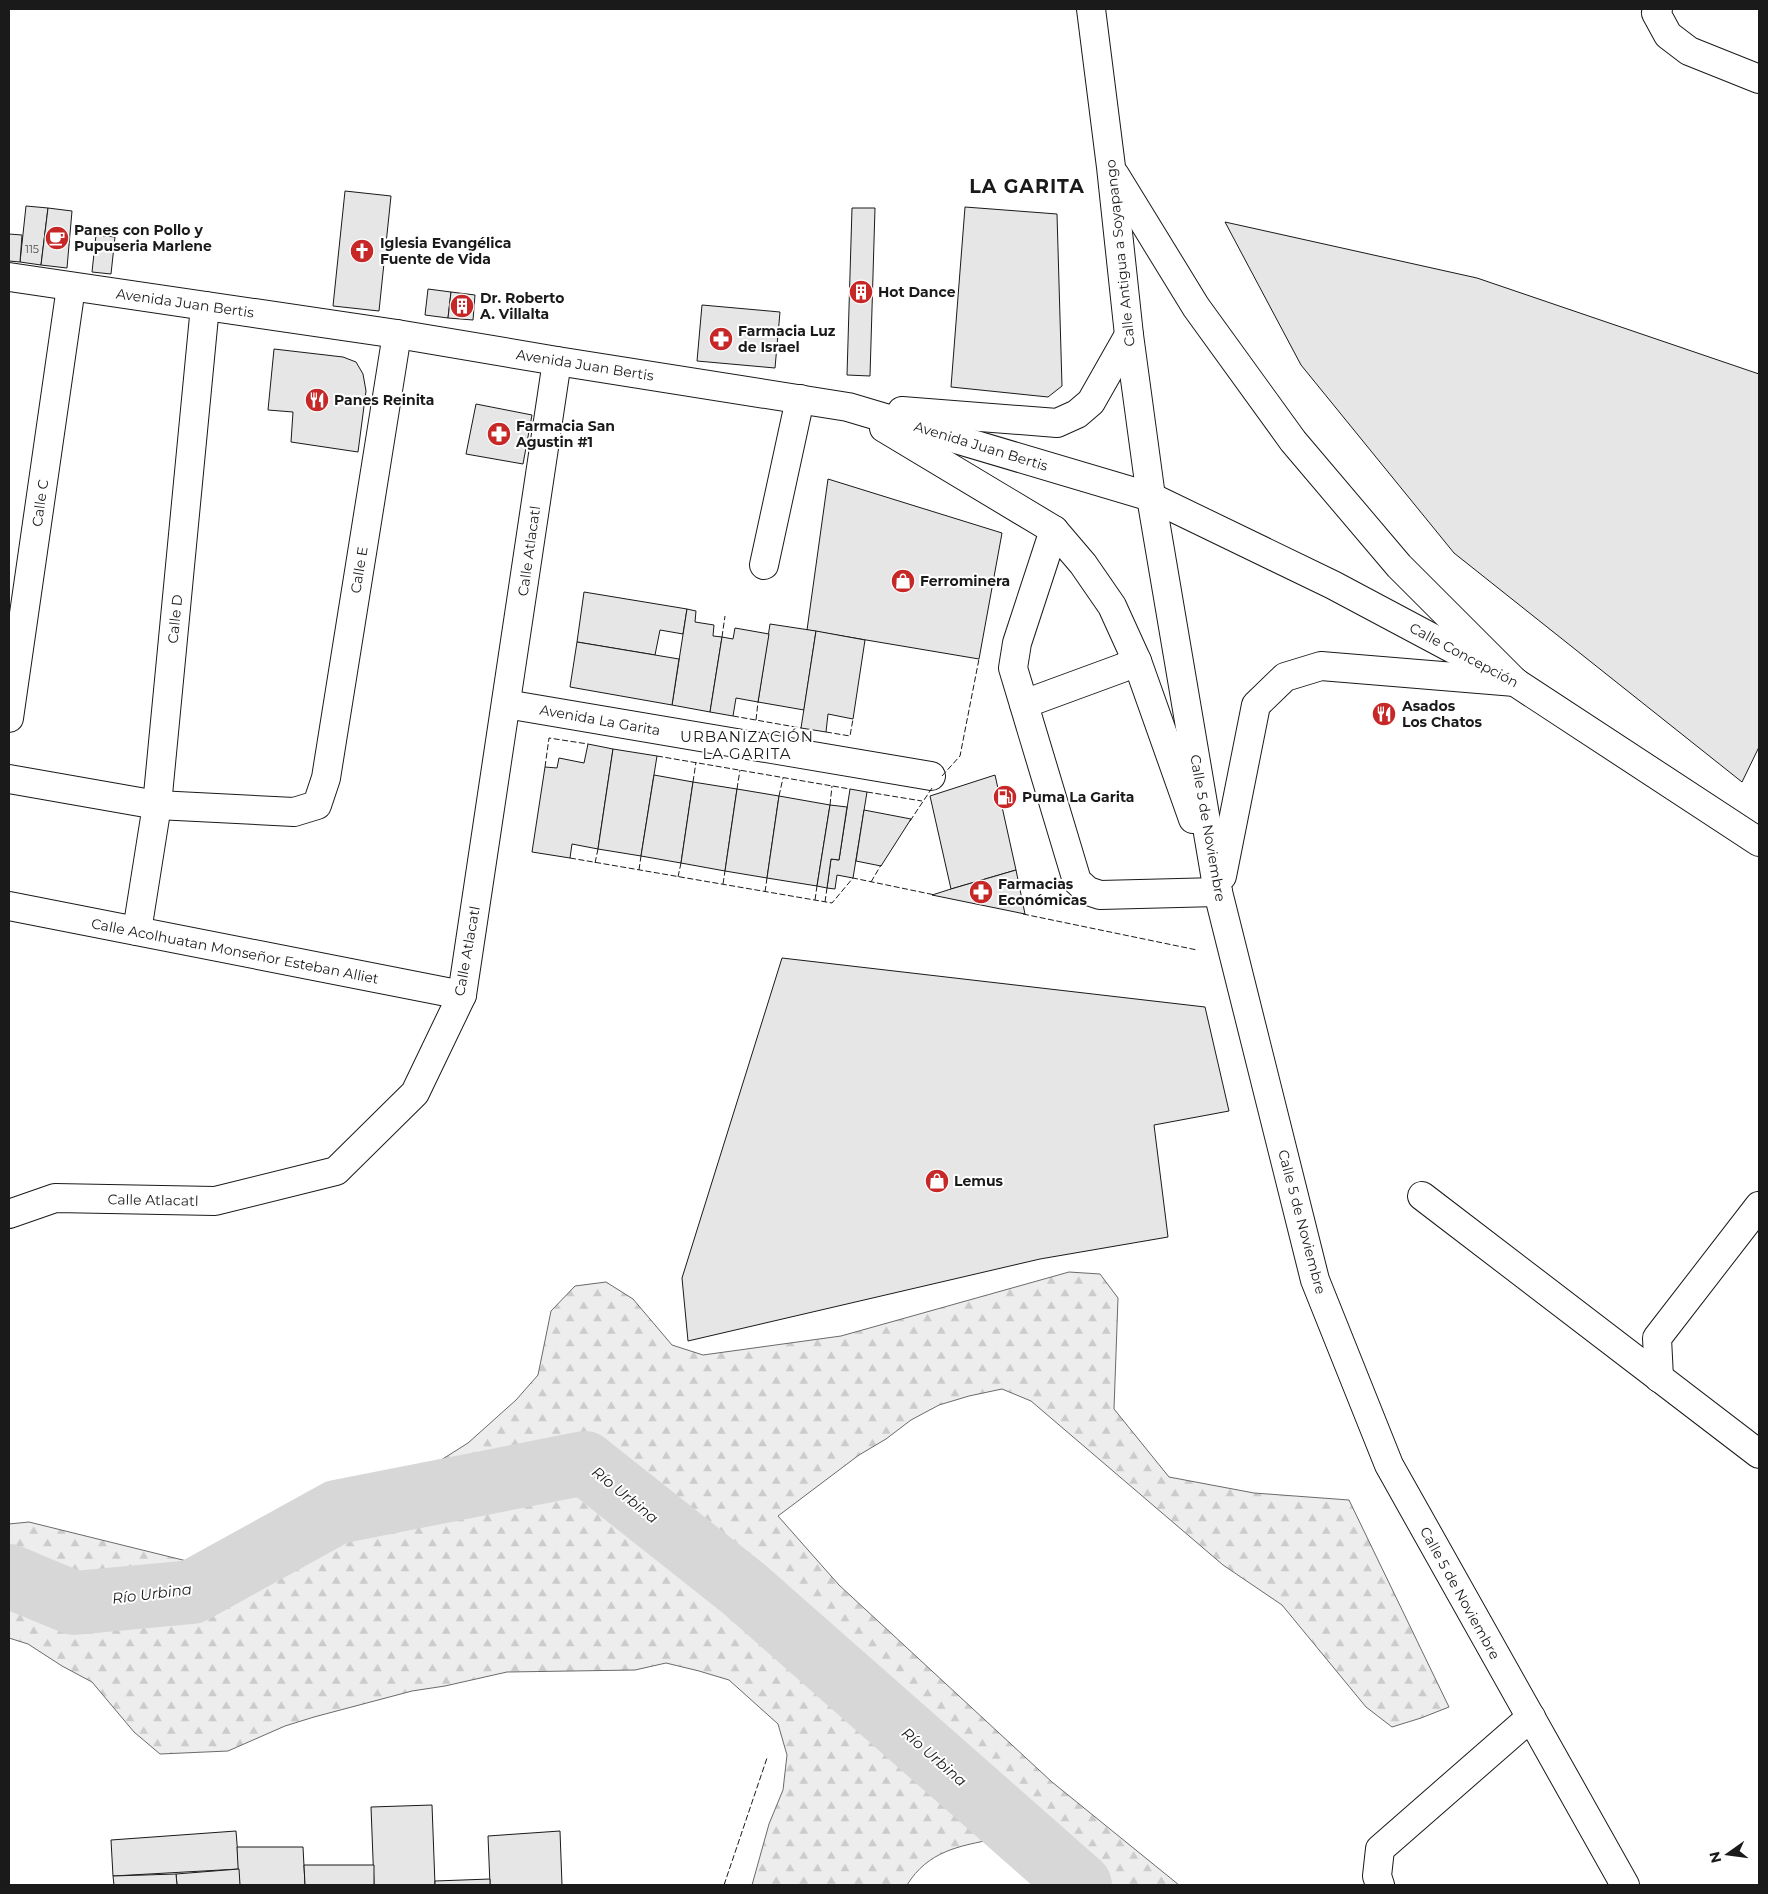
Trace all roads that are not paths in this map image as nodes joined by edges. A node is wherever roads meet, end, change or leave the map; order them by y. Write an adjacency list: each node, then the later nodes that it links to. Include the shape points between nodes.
1 (1090, 9): 4 (main road, Calle Antigua a Soyapango)
2 (1657, 11): 3 (main road, via 1668,35 1689,51)
3 (1759, 79)
4 (1111, 167): 9 (main road, Calle Antigua a Soyapango); 17 (main road, via 1196,308 1293,441 1399,566)
5 (9, 278): 6 (main road, Avenida Juan Bertis)
6 (71, 287): 7 (main road, Avenida Juan Bertis); 20 (main road, Calle C)
7 (205, 306): 8 (main road, Avenida Juan Bertis); 23 (main road, Calle D)
8 (397, 334): 10 (main road, Avenida Juan Bertis); 23 (main road, Calle E, via 326,778 317,805 294,812)
9 (1129, 335): 12 (main road, via 1091,402 1077,414 1057,422); 13 (main road, Calle Antigua a Soyapango)
10 (556, 361): 11 (main road, Avenida Juan Bertis); 18 (main road, Calle Atlacatl)
11 (800, 399): 12 (main road, Avenida Juan Bertis); 15 (main road)
12 (848, 407): 13 (main road, Avenida Juan Bertis); 14 (main road)
13 (1151, 497): 17 (main road, Calle Concepción, via 1333,585); 25 (main road, Calle 5 de Noviembre)
14 (1054, 530): 16 (main road, via 1112,606); 19 (main road, via 1017,643 1014,668)
15 (764, 565)
16 (1137, 661): 19 (main road); 25 (main road)
17 (1515, 682): 24 (main road, Calle Concepción); 25 (main road, via 1321,666 1285,677 1256,706)
18 (506, 704): 21 (main road, Avenida La Garita); 28 (main road, Calle Atlacatl)
19 (1024, 704): 25 (main road, via 1077,881 1088,891 1100,895)
20 (9, 718)
21 (931, 776)
22 (9, 779): 23 (main road)
23 (157, 805): 27 (main road, Calle D)
24 (1759, 842)
25 (1218, 892): 34 (main road, Calle 5 de Noviembre, via 1315,1280 1389,1465)
26 (9, 906): 27 (main road, Calle Acolhuatan Monseñor Esteban Alliet)
27 (137, 931): 28 (main road, Calle Acolhuatan Monseñor Esteban Alliet)
28 (462, 995): 31 (main road, Calle Atlacatl, via 415,1093 336,1171 215,1201 55,1198)
29 (1422, 1196): 32 (main road)
30 (1759, 1206): 32 (main road, via 1657,1338)
31 (9, 1214)
32 (1659, 1378): 33 (main road)
33 (1759, 1454)
34 (1530, 1717): 35 (main road, via 1380,1849 1377,1876); 36 (main road, Calle 5 de Noviembre)
35 (1380, 1885)
36 (1625, 1885)

